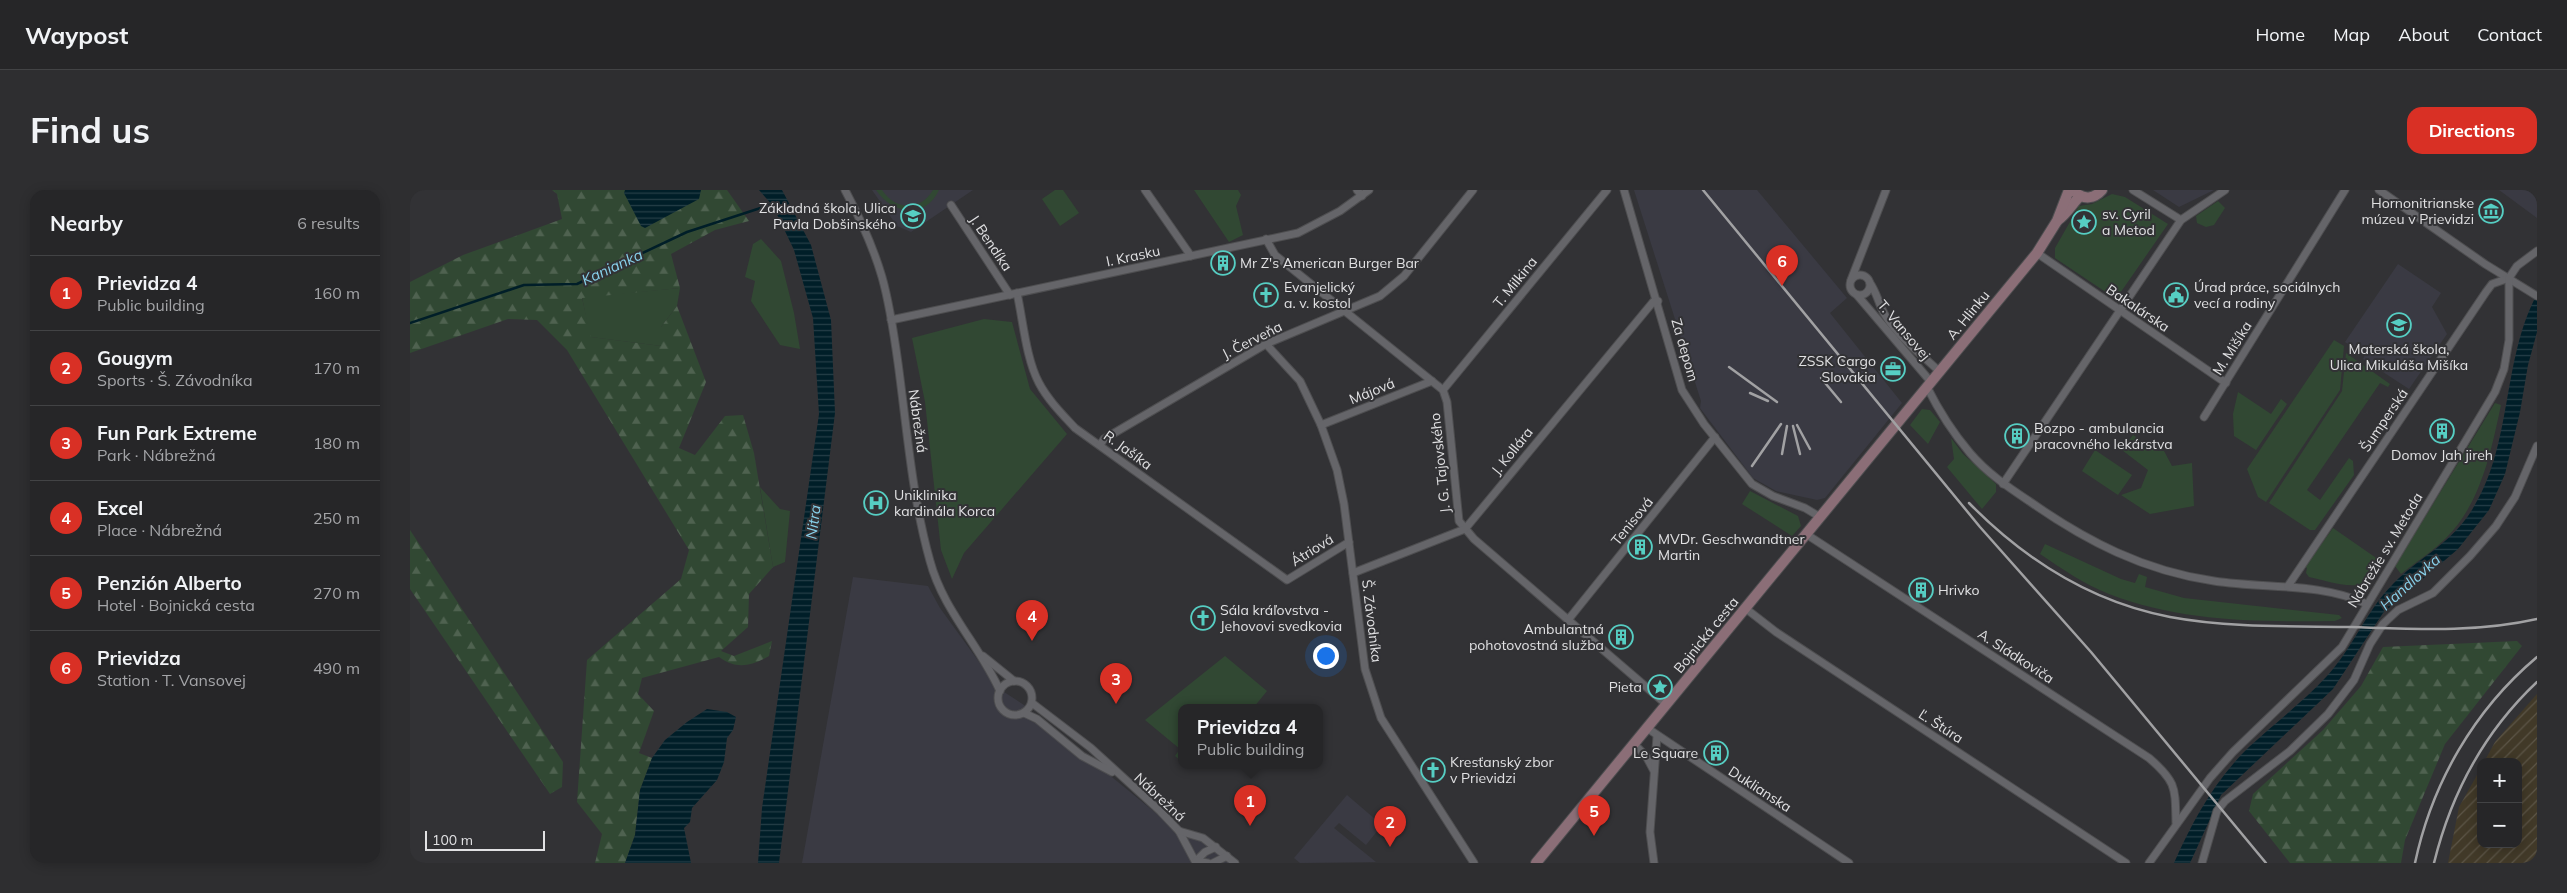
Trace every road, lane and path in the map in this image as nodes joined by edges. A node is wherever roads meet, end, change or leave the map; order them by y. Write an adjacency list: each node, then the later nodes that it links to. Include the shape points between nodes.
1 (845, 190): 36 (street, Nábrežná, via 866,229 883,278)
2 (1144, 190): 24 (street)
3 (1357, 190): 17 (street)
4 (1369, 190): 17 (street, I. Krasku)
5 (1473, 190): 35 (street, J. Červeňa, via 1404,276 1380,296)
6 (1607, 190): 42 (street, T. Milkina)
7 (1624, 190): 33 (street, Za depom)
8 (1886, 190): 25 (street)
9 (2069, 190): 20 (street, A. Hlinku)
10 (2102, 190): 16 (street, A. Hlinku, via 2093,197)
11 (2125, 190): 15 (street)
12 (2225, 190): 19 (street)
13 (2345, 190): 40 (street, M. Mišíka)
14 (2379, 190): 27 (street)
15 (2134, 191): 19 (street)
16 (2077, 193): 20 (street, A. Hlinku, via 2065,215)
17 (1362, 196): 21 (street, I. Krasku, via 1318,224 1298,233)
18 (951, 205): 30 (street, J. Bendíka)
19 (2181, 220): 34 (street)
20 (2057, 221): 23 (street, A. Hlinku)
21 (1266, 240): 24 (street, I. Krasku); 35 (street, via 1275,255)
22 (2537, 251): 27 (street, via 2517,266)
23 (2037, 253): 34 (street, Bakalárska); 38 (street, A. Hlinku)
24 (1191, 256): 30 (street, I. Krasku)
25 (1858, 263): 26 (street, T. Vansovej); 28 (street)
26 (1863, 275): 28 (street); 29 (street, T. Vansovej)
27 (2509, 278): 32 (street); 56 (street, Šumperská, via 2492,284 2476,306); 57 (street, Nábrežie sv. Metoda, via 2509,340 2504,369 2495,392)
28 (1851, 280): 31 (street, T. Vansovej, via 1850,290)
29 (1870, 283): 31 (street, T. Vansovej, via 1867,293); 38 (street, T. Vansovej, via 1884,314 1896,330)
30 (1014, 294): 36 (street, I. Krasku); 47 (street, R. Jašíka, via 1038,382 1075,428)
31 (1856, 295): 41 (street, T. Vansovej)
32 (2537, 296)
33 (1658, 300): 46 (street, Za depom, via 1682,390); 51 (street, J. Kollára, via 1622,338)
34 (2120, 310): 40 (street, Bakalárska); 49 (street)
35 (1345, 311): 37 (street, J. Červeňa); 39 (street)
36 (892, 320): 60 (street, Nábrežná, via 917,501 930,560 936,581)
37 (1266, 344): 45 (street, Š. Závodníka, via 1300,381); 47 (street, J. Červeňa, via 1104,439)
38 (1940, 372): 41 (street, A. Hlinku)
39 (1432, 381): 42 (street); 45 (street, Májová)
40 (2226, 383): 43 (street, M. Mišíka)
41 (1929, 384): 44 (street, A. Hlinku); 49 (street, via 1945,419 1971,455)
42 (1443, 390): 51 (street, J. G. Tajovského, via 1447,402 1459,522)
43 (2204, 417)
44 (1896, 424): 50 (street, Bojnická cesta)
45 (1321, 425): 53 (street, Š. Závodníka, via 1337,470)
46 (1714, 437): 50 (street, Za depom, via 1752,484); 59 (street, Tenisová)
47 (1100, 445): 55 (street, R. Jašíka)
48 (2537, 446): 85 (street, via 2515,497 2496,526 2447,580 2421,600 2398,610 2383,624 2354,680 2328,714 2290,751 2224,801 2217,812)
49 (2003, 484): 56 (street, via 2079,535 2148,566 2214,581)
50 (1820, 517): 52 (street, Bojnická cesta)
51 (1465, 529): 54 (street, J. Kollára); 59 (street, J. G. Tajovského)
52 (1806, 534): 58 (street, Bojnická cesta); 71 (street, A. Sládkoviča, via 2149,758 2168,774 2173,785)
53 (1349, 542): 54 (street, Š. Závodníka); 55 (street, Átriová)
54 (1353, 573): 79 (street, Š. Závodníka, via 1365,669 1381,718)
55 (1287, 580)
56 (2288, 586): 57 (street)
57 (2367, 604): 71 (street, Nábrežie sv. Metoda, via 2342,647 2233,752)
58 (1745, 608): 64 (street, Bojnická cesta); 83 (street, Ľ. Štúra, via 1776,632)
59 (1568, 620): 64 (street, J. G. Tajovského)
60 (977, 650): 61 (street, Nábrežná); 62 (street, Nábrežná)
61 (1014, 681): 62 (street, via 1005,684); 63 (street, Nábrežná, via 1029,687)
62 (1000, 691): 65 (street, Nábrežná, via 998,702 1004,711 1013,715)
63 (1032, 702): 65 (street); 70 (street, Nábrežná, via 1091,748)
64 (1666, 704): 66 (street, Bojnická cesta)
65 (1024, 713): 70 (street, Nábrežná, via 1037,719 1082,756)
66 (1647, 728): 67 (street, Duklianska); 68 (street, Bojnická cesta)
67 (1656, 736): 69 (street); 82 (street, Duklianska)
68 (1634, 744): 69 (street, via 1646,756); 80 (street, Bojnická cesta)
69 (1654, 772): 81 (street, via 1650,832)
70 (1120, 776): 72 (street, Nábrežná)
71 (2176, 823): 84 (street, Nábrežie sv. Metoda)
72 (1179, 830): 73 (street, via 1203,838); 75 (street, Nábrežná)
73 (1216, 848): 74 (street); 75 (street, via 1204,852)
74 (1227, 856): 77 (street); 78 (street)
75 (1196, 862): 76 (street)
76 (1208, 863)
77 (1213, 863)
78 (1235, 863)
79 (1474, 863)
80 (1536, 863)
81 (1654, 863)
82 (1850, 863)
83 (2126, 863)
84 (2149, 863)
85 (2202, 863)

